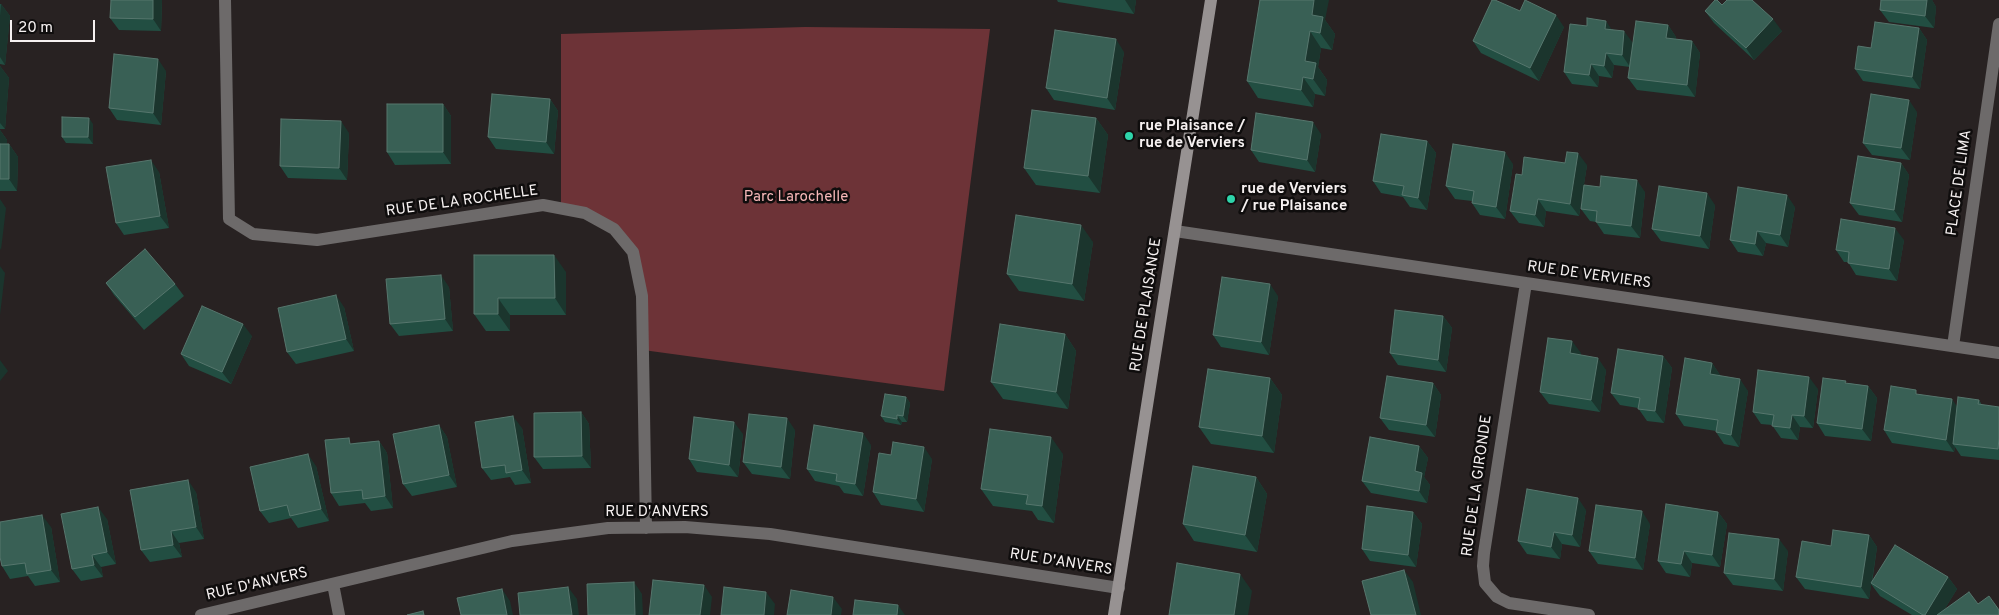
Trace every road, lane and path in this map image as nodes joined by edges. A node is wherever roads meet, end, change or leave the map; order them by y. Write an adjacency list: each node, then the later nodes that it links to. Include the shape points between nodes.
1 (225, 0): 8 (street, RUE DE LA ROCHELLE, via 229,219 253,234 317,240 543,205 585,213 614,229 633,252 642,296)
2 (1211, 0): 4 (street, RUE DE PLAISANCE)
3 (1999, 24): 6 (street, PLACE DE LIMA)
4 (1175, 231): 5 (street, RUE DE VERVIERS); 10 (street, RUE DE PLAISANCE)
5 (1526, 283): 6 (street, RUE DE VERVIERS); 14 (street, RUE DE LA GIRONDE, via 1484,553 1486,583 1497,597 1509,603)
6 (1953, 346): 7 (street, RUE DE VERVIERS)
7 (1999, 353)
8 (646, 528): 9 (street, RUE D'ANVERS, via 608,528 512,541); 10 (street, RUE D'ANVERS, via 685,527 770,534)
9 (333, 584): 11 (street, RUE D'ANVERS); 12 (street)
10 (1119, 588): 13 (street, RUE DE PLAISANCE)
11 (201, 615)
12 (339, 615)
13 (1114, 615)
14 (1589, 615)

